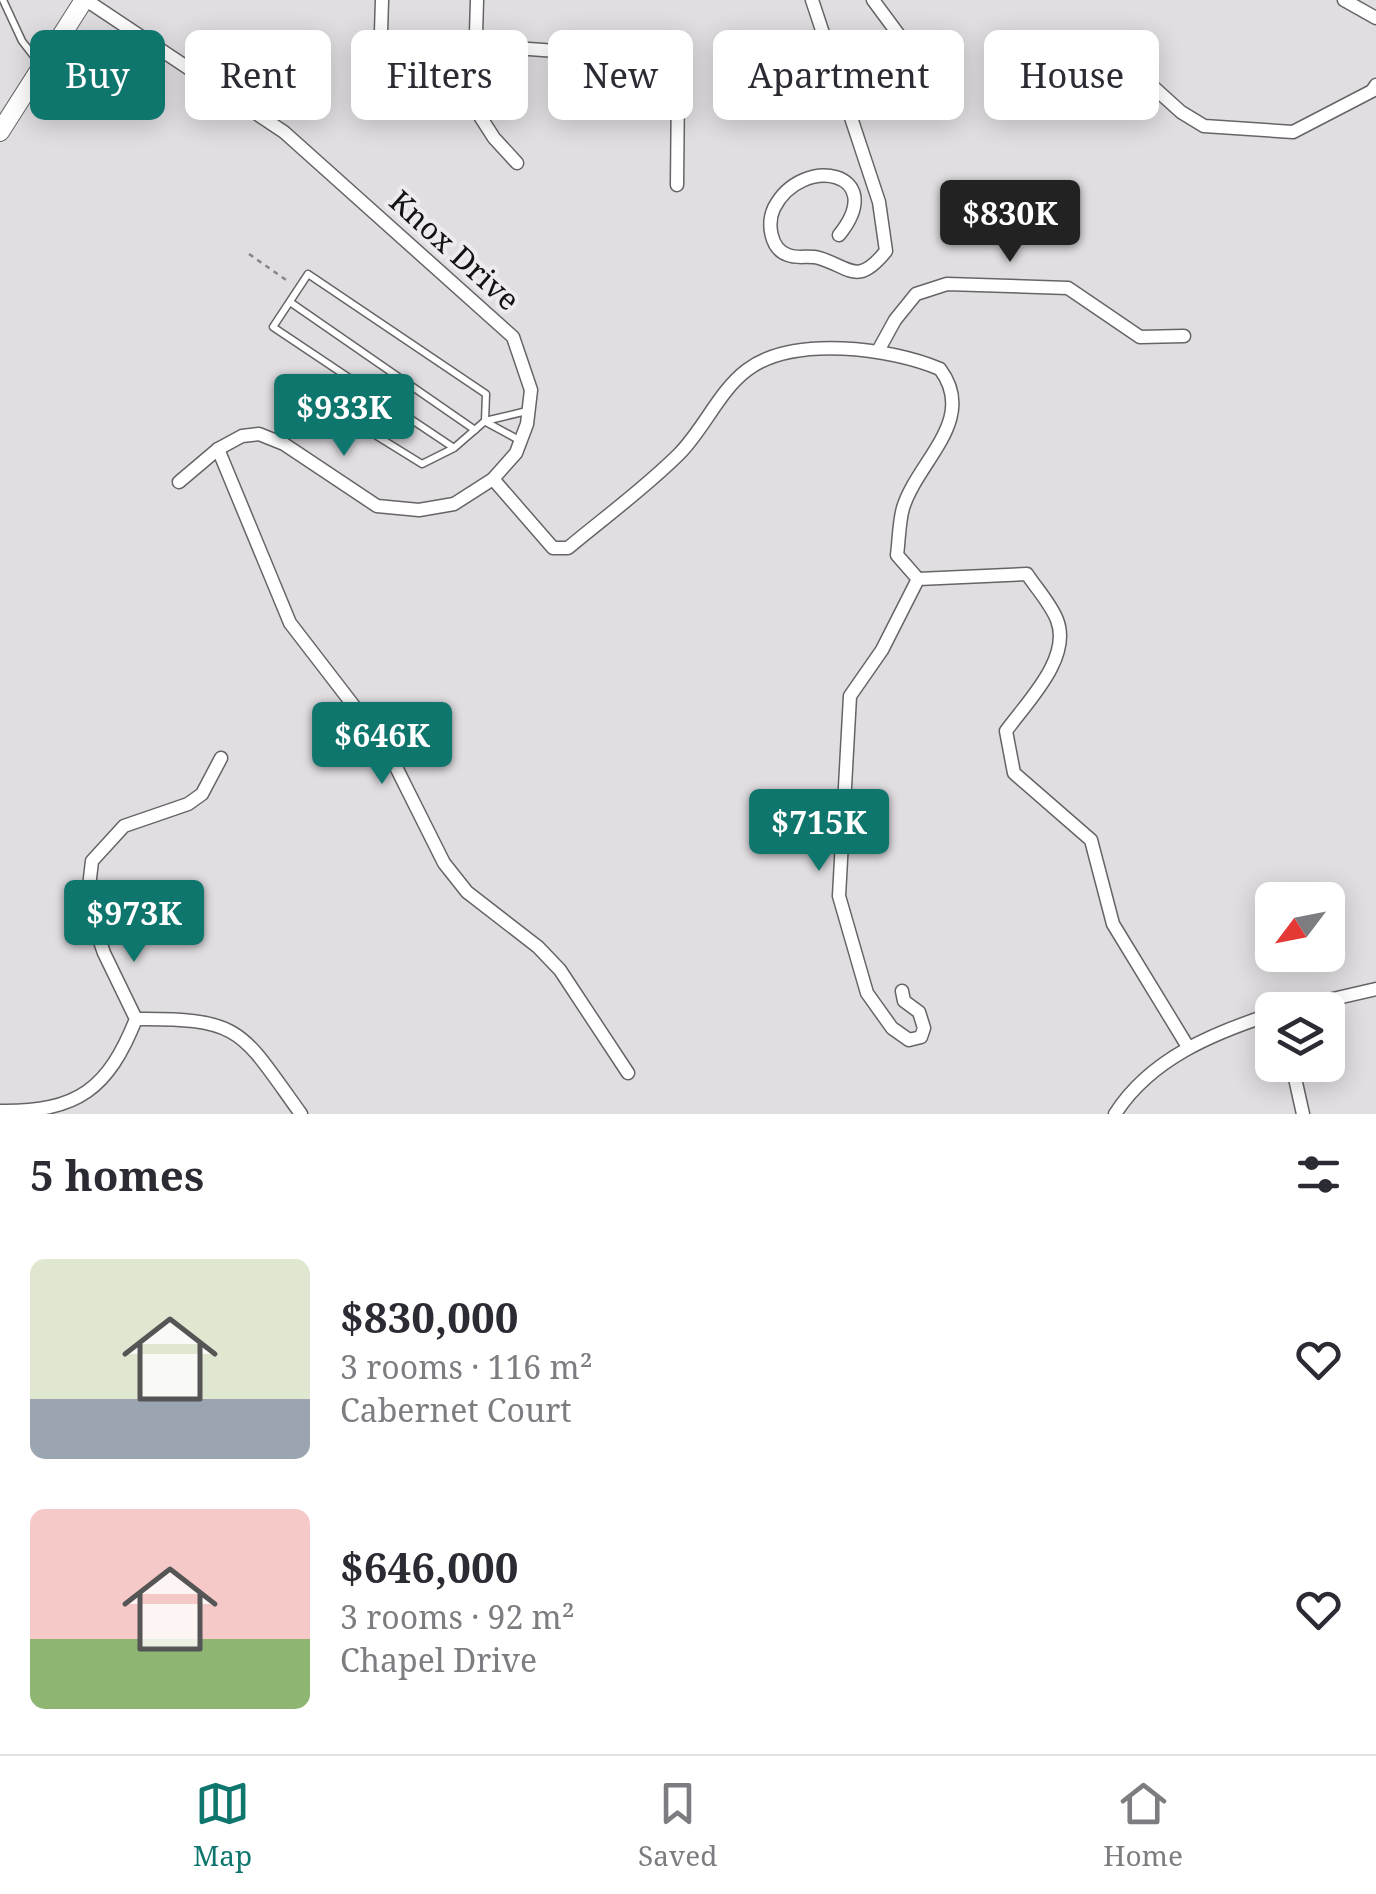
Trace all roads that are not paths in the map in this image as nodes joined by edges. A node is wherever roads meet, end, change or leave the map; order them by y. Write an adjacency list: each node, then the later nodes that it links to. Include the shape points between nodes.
1 (4, 0): 14 (lane)
2 (85, 0): 9 (street); 27 (street, Knox Drive, via 284,132 513,337 531,390)
3 (382, 0): 10 (street)
4 (478, 0): 11 (street)
5 (812, 0): 22 (street, via 879,202 886,251 849,273 816,257 786,255 770,232 775,206 787,190 826,174 841,177 856,197 852,219)
6 (873, 0): 12 (street)
7 (1344, 0): 8 (street)
8 (1376, 18)
9 (66, 30)
10 (380, 30)
11 (476, 30)
12 (895, 30)
13 (528, 49): 21 (street, via 612,56 678,85)
14 (30, 55)
15 (1376, 85): 17 (street, via 1293,132 1204,126)
16 (30, 86): 19 (street)
17 (1159, 92)
18 (482, 120): 20 (street)
19 (0, 132)
20 (517, 164)
21 (677, 185)
22 (839, 235)
23 (290, 302): 26 (lane, via 273,327); 28 (lane, via 308,274 486,394); 29 (lane)
24 (1184, 336): 25 (street, via 1140,337 1068,288 947,284 916,294)
25 (878, 351): 33 (street, via 816,349 745,371 681,452 568,548 553,548 541,538); 35 (street, via 940,369 954,393 951,419 903,508 897,554)
26 (378, 398): 31 (lane); 31 (lane, via 359,425 422,464)
27 (528, 411): 28 (lane); 30 (street, Knox Drive)
28 (485, 421): 29 (lane); 30 (lane)
29 (475, 430): 31 (lane)
30 (520, 440): 33 (street, Knox Drive)
31 (454, 448)
32 (218, 449): 33 (street, Knox Drive, via 259,434 377,506 419,510 454,504); 34 (street); 43 (street, via 290,623 387,749 444,863 467,892 560,970)
33 (493, 479)
34 (180, 482)
35 (918, 579): 38 (street, via 850,696 839,896 867,993 909,1040 924,1028); 42 (street, via 1027,574 1057,619 1062,641 1054,662 1006,731 1014,774 1091,840 1113,924)
36 (221, 758): 40 (street, via 202,794 124,826 92,861 87,904)
37 (1376, 989): 39 (street)
38 (902, 991)
39 (1345, 996)
40 (136, 1019): 45 (street, via 120,1058 82,1096); 46 (street, via 190,1019 231,1030 257,1053)
41 (1255, 1020): 42 (street)
42 (1188, 1048): 47 (street, via 1141,1082)
43 (628, 1073)
44 (1296, 1082): 48 (street)
45 (0, 1111)
46 (301, 1114)
47 (1115, 1114)
48 (1303, 1114)

